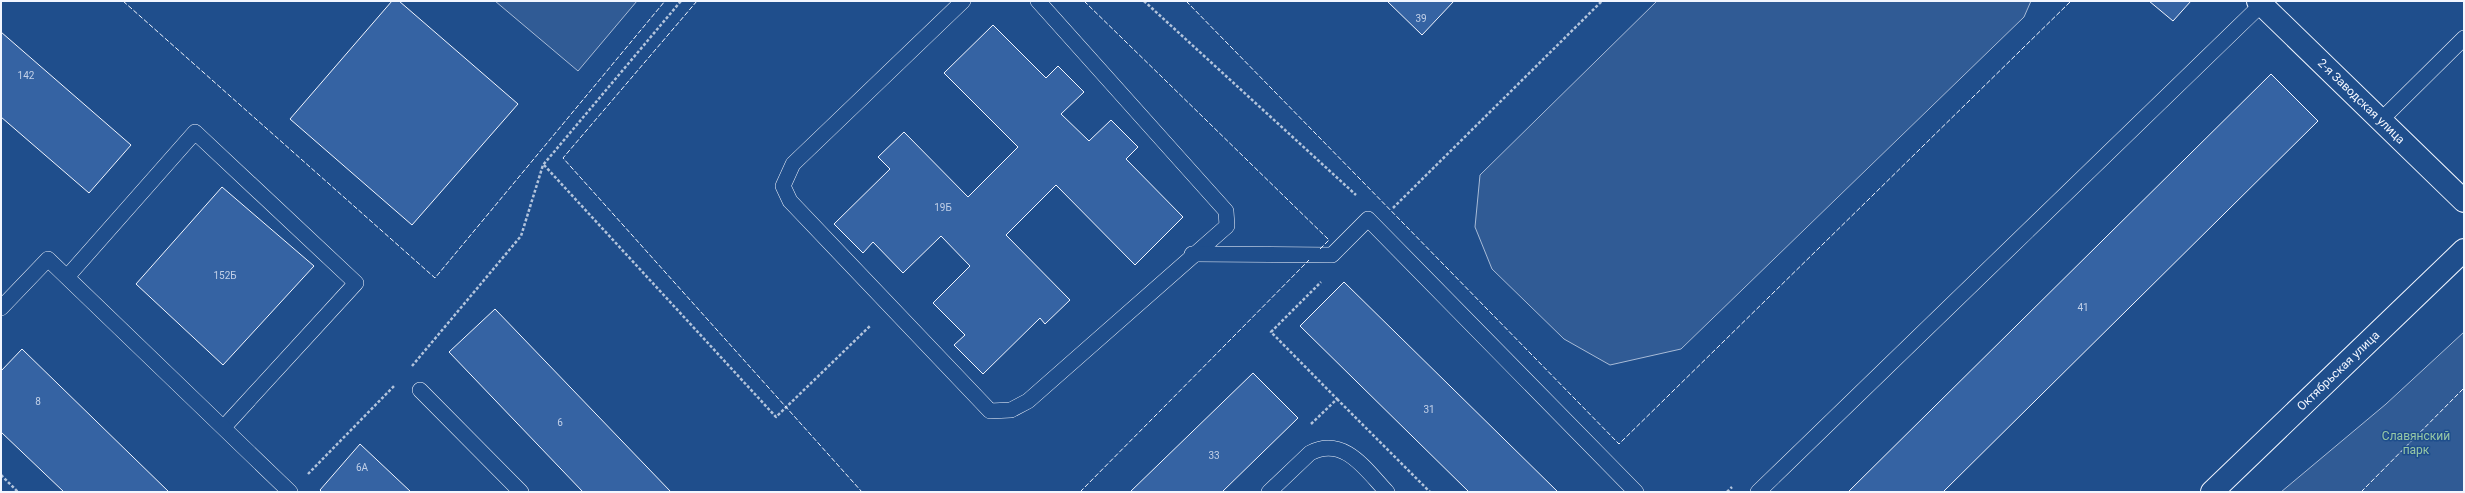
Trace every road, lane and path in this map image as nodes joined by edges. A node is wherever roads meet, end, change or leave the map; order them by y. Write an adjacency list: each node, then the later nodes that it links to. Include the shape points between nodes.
1 (681, 1): 9 (path)
2 (963, 1): 16 (lane, via 793,164 783,186 790,201)
3 (1038, 1): 13 (lane, via 1226,211 1226,226)
4 (1144, 1): 11 (path)
5 (1602, 1): 11 (path)
6 (2262, 2): 8 (street, 2-я Заводская улица); 33 (lane)
7 (2464, 38): 8 (lane)
8 (2381, 120): 10 (street, 2-я Заводская улица)
9 (543, 165): 16 (path, via 776,417); 18 (path, via 521,236)
10 (2464, 201)
11 (1379, 223): 13 (lane, via 1368,219 1332,255); 32 (lane)
12 (2464, 250): 34 (street, Октябрьская улица)
13 (1192, 254): 16 (lane, via 1028,401 1012,410 990,411)
14 (67, 277): 17 (lane, via 48,259); 23 (lane); 23 (lane, via 195,132 356,283)
15 (1326, 277): 21 (path, via 1271,332)
16 (890, 306)
17 (1, 308)
18 (410, 368)
19 (400, 380): 25 (path)
20 (420, 390): 28 (lane)
21 (1337, 399): 22 (path); 31 (path)
22 (1309, 426)
23 (224, 427): 27 (lane)
24 (1, 475): 26 (path)
25 (308, 475)
26 (18, 492)
27 (290, 492)
28 (521, 492)
29 (1270, 492): 30 (lane, via 1310,454 1332,447 1348,452)
30 (1387, 492)
31 (1430, 492)
32 (1636, 492)
33 (1758, 492)
34 (2212, 492)

